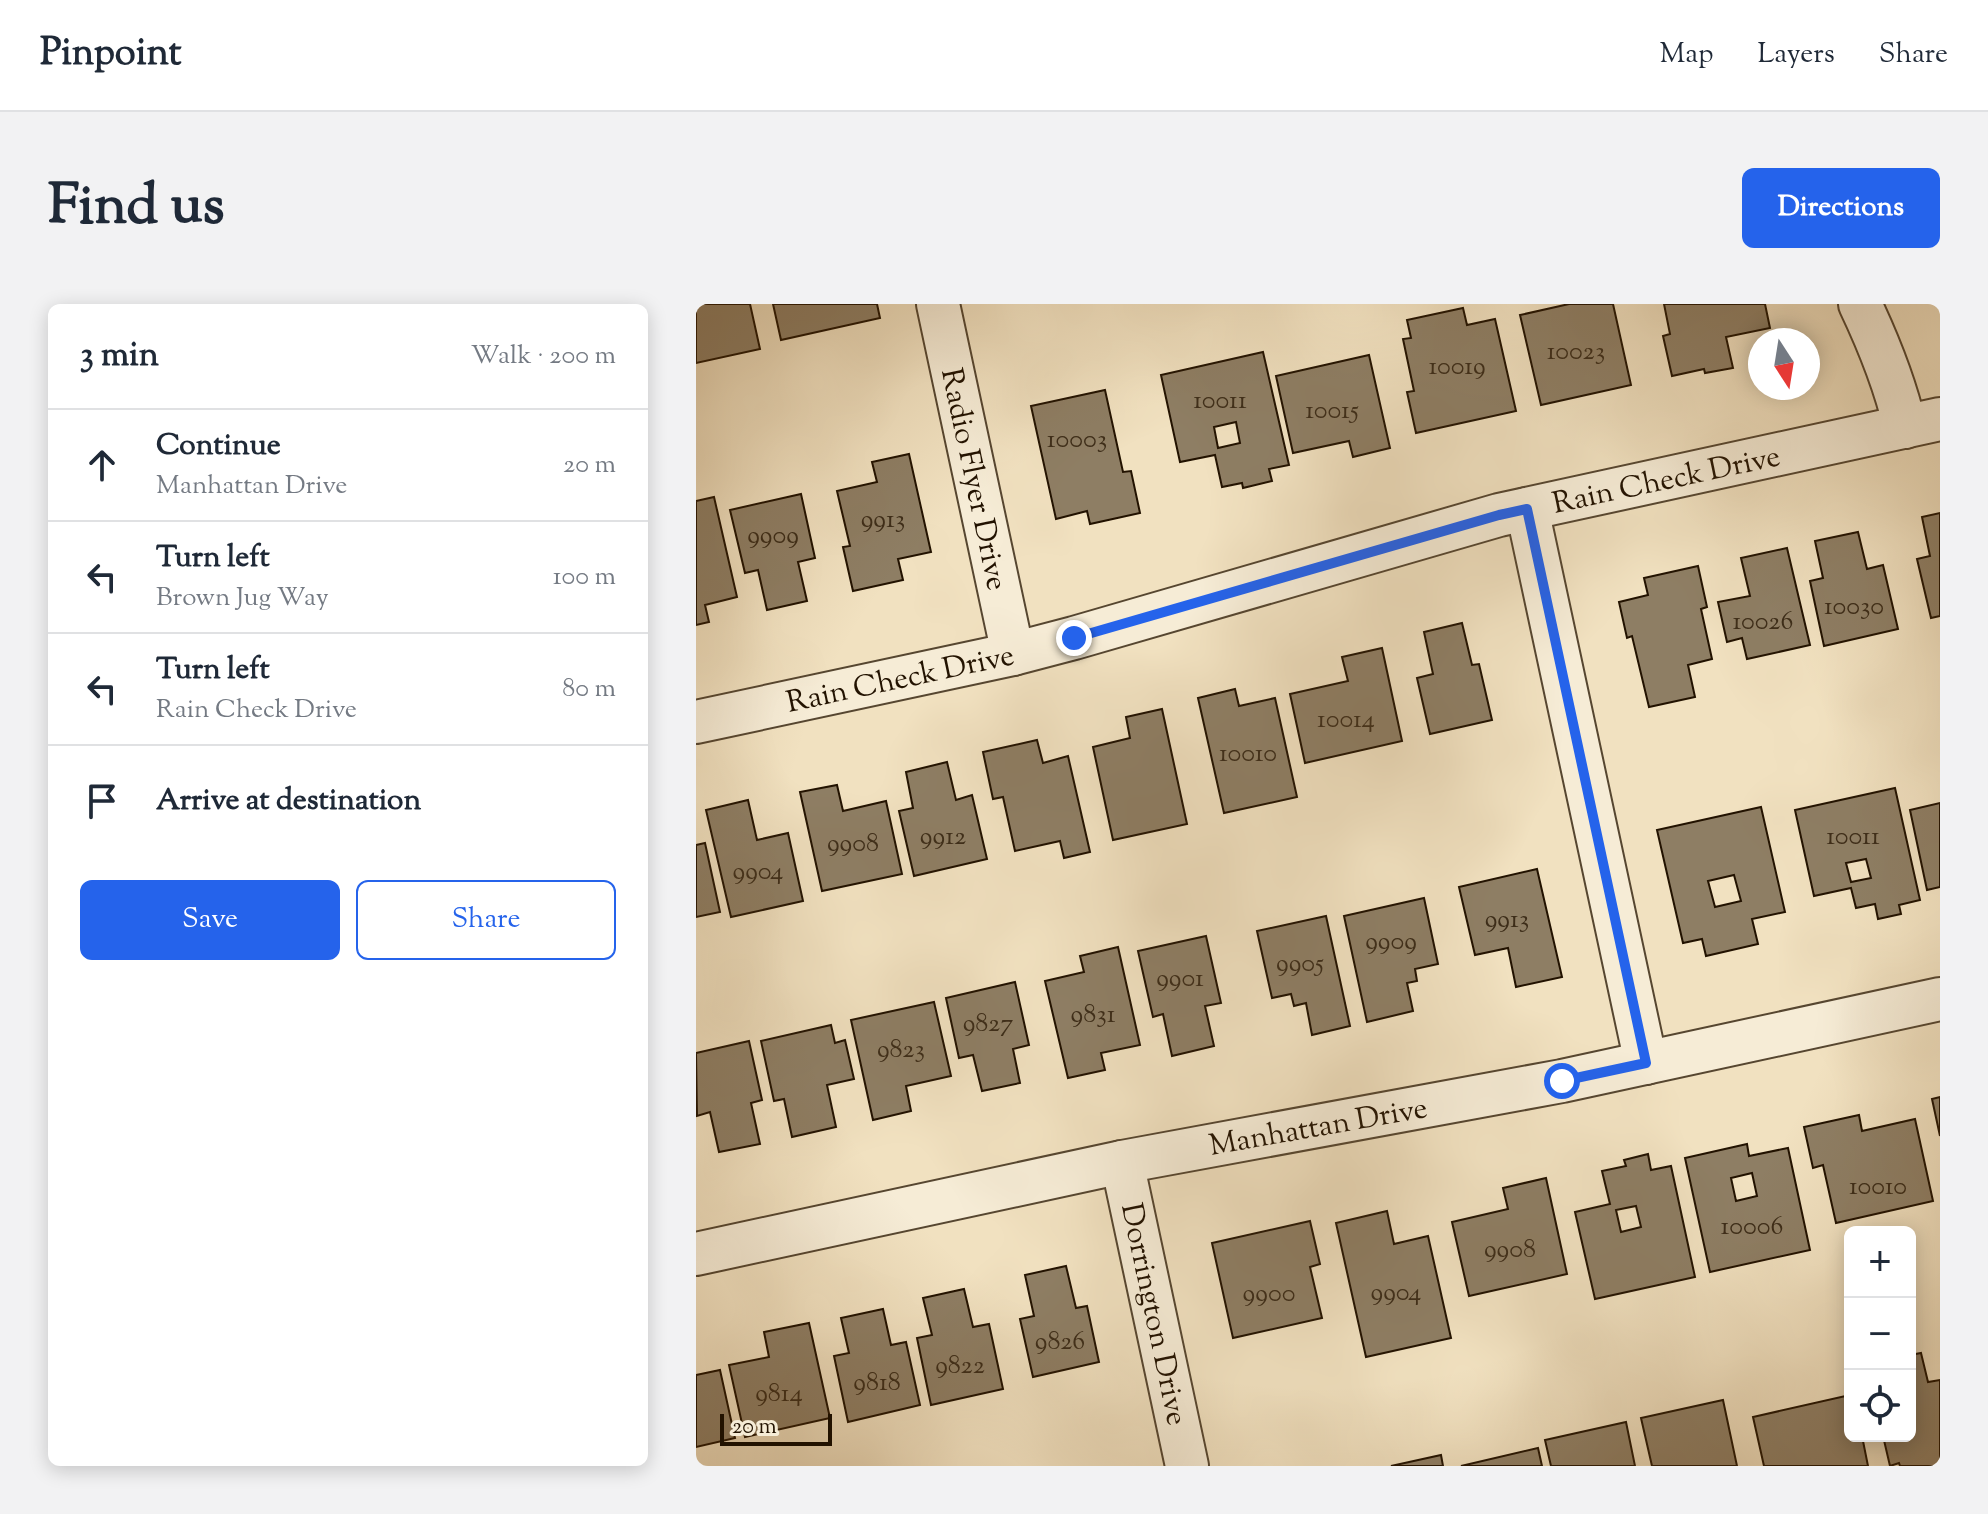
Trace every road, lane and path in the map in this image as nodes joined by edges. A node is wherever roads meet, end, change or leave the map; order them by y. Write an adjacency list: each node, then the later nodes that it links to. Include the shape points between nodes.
1 (938, 304): 5 (street, Radio Flyer Drive)
2 (1860, 304): 3 (street, via 1880,345 1901,411)
3 (1922, 423): 4 (street, Rain Check Drive)
4 (1527, 509): 5 (street, Rain Check Drive); 8 (street)
5 (1013, 654): 6 (street, Rain Check Drive)
6 (696, 722)
7 (1940, 999): 8 (street, Manhattan Drive)
8 (1646, 1063): 9 (street, Manhattan Drive)
9 (1122, 1162): 10 (street, Manhattan Drive); 11 (street, Dorrington Drive)
10 (696, 1254)
11 (1187, 1466)

